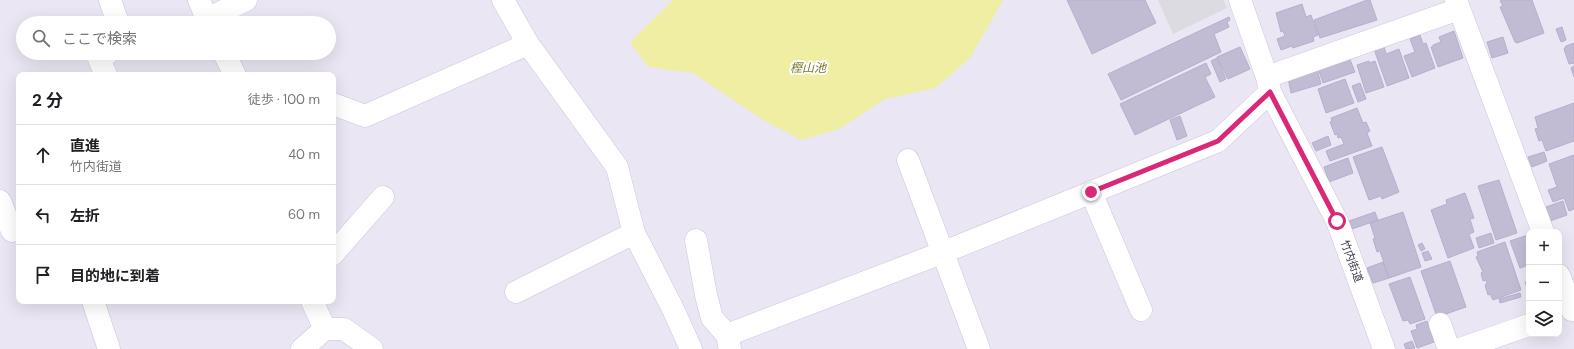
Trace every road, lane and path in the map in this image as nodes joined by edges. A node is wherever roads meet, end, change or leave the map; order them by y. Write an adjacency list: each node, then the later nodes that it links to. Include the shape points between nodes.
1 (110, 0): 7 (street)
2 (246, 0): 6 (street)
3 (503, 0): 8 (street)
4 (1240, 0): 13 (street, 竹内街道)
5 (1458, 5): 13 (street); 19 (street)
6 (205, 14)
7 (116, 16)
8 (528, 44): 14 (street, via 365,116); 21 (street, via 617,167)
9 (99, 60): 11 (street)
10 (228, 60): 12 (street)
11 (105, 72)
12 (234, 72)
13 (1268, 85): 16 (street, via 1218,141); 40 (street, 竹内街道, via 1337,221)
14 (336, 105)
15 (908, 160): 24 (street)
16 (1091, 192): 24 (street); 29 (street)
17 (383, 197): 23 (street)
18 (0, 201): 20 (street)
19 (1542, 229)
20 (10, 231)
21 (634, 233): 26 (street); 38 (street)
22 (696, 240): 34 (street, via 712,318)
23 (336, 251)
24 (944, 252): 34 (street); 39 (street)
25 (1562, 287): 30 (street)
26 (516, 292)
27 (95, 304): 35 (street)
28 (313, 304): 33 (street)
29 (1141, 310)
30 (1568, 311)
31 (1440, 324): 41 (street)
32 (1526, 326): 42 (street)
33 (325, 329): 36 (street); 37 (street, via 344,329)
34 (729, 342)
35 (108, 349)
36 (302, 349)
37 (372, 349)
38 (691, 349)
39 (979, 349)
40 (1384, 349)
41 (1449, 349)
42 (1460, 349)

